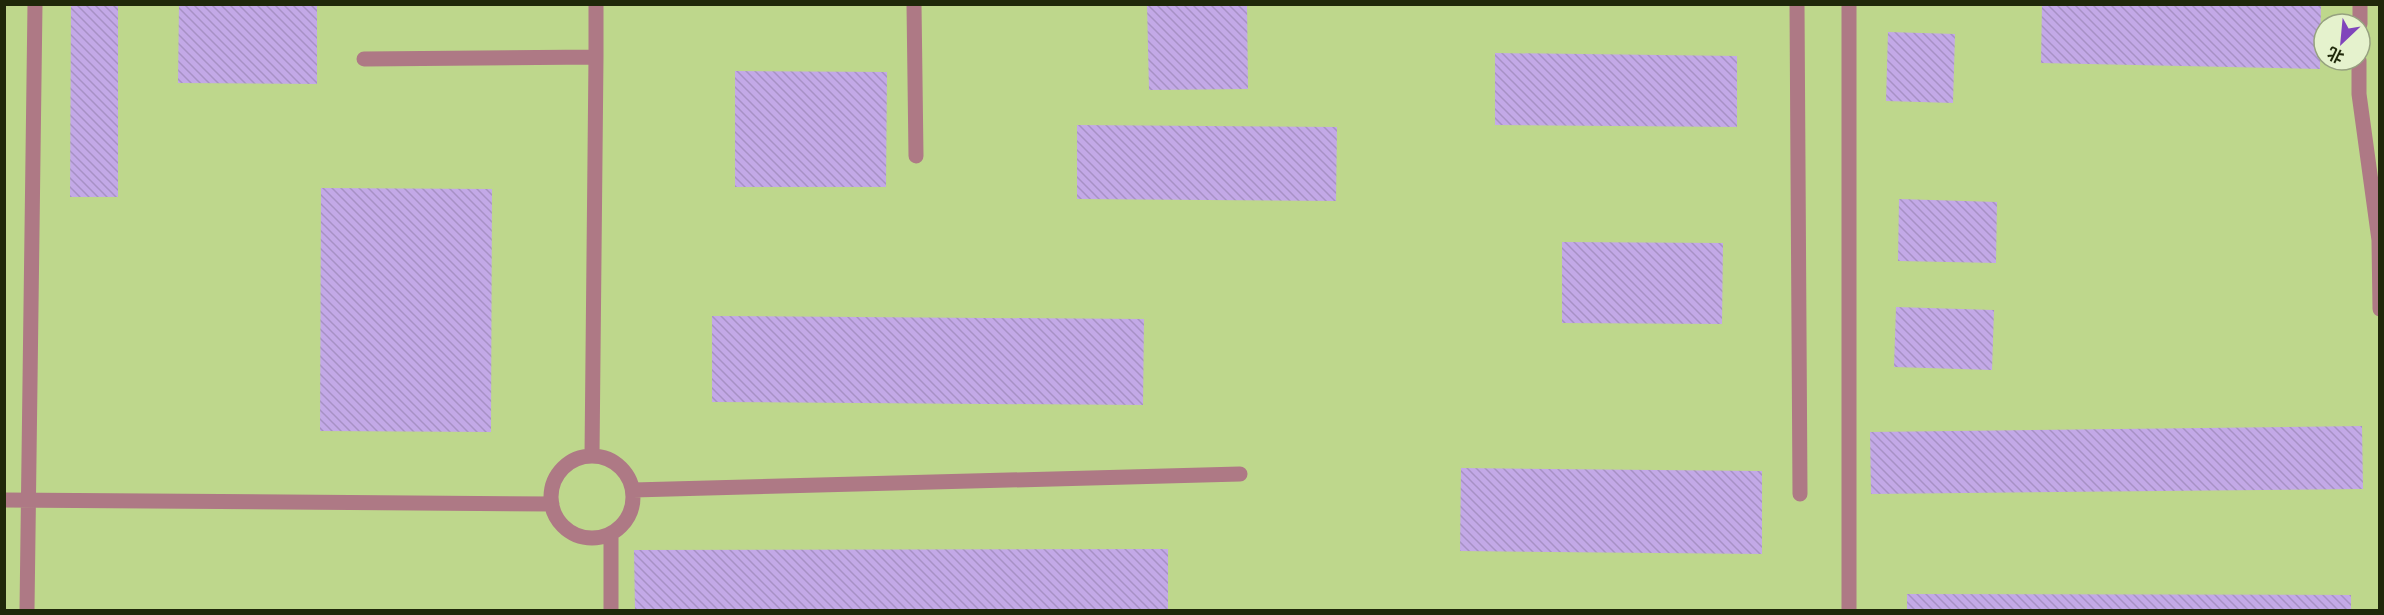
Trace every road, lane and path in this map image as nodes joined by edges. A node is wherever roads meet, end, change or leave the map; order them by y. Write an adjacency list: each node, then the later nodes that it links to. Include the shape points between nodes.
1 (35, 4): 16 (street)
2 (596, 4): 6 (street)
3 (914, 4): 9 (street)
4 (1797, 4): 14 (street)
5 (1848, 4): 21 (street)
6 (596, 57): 7 (street); 11 (street)
7 (364, 59)
8 (2359, 72): 10 (street, via 2379,240)
9 (916, 156)
10 (2379, 309)
11 (592, 456): 13 (street, via 619,465); 17 (street, via 566,465 556,477)
12 (1240, 474): 13 (street)
13 (633, 490): 18 (street, via 629,516)
14 (1800, 494)
15 (4, 500): 16 (street)
16 (30, 500): 17 (street); 19 (street)
17 (552, 504): 18 (street, via 556,516 574,534 586,538)
18 (611, 534): 20 (street)
19 (27, 610)
20 (611, 610)
21 (1849, 610)

